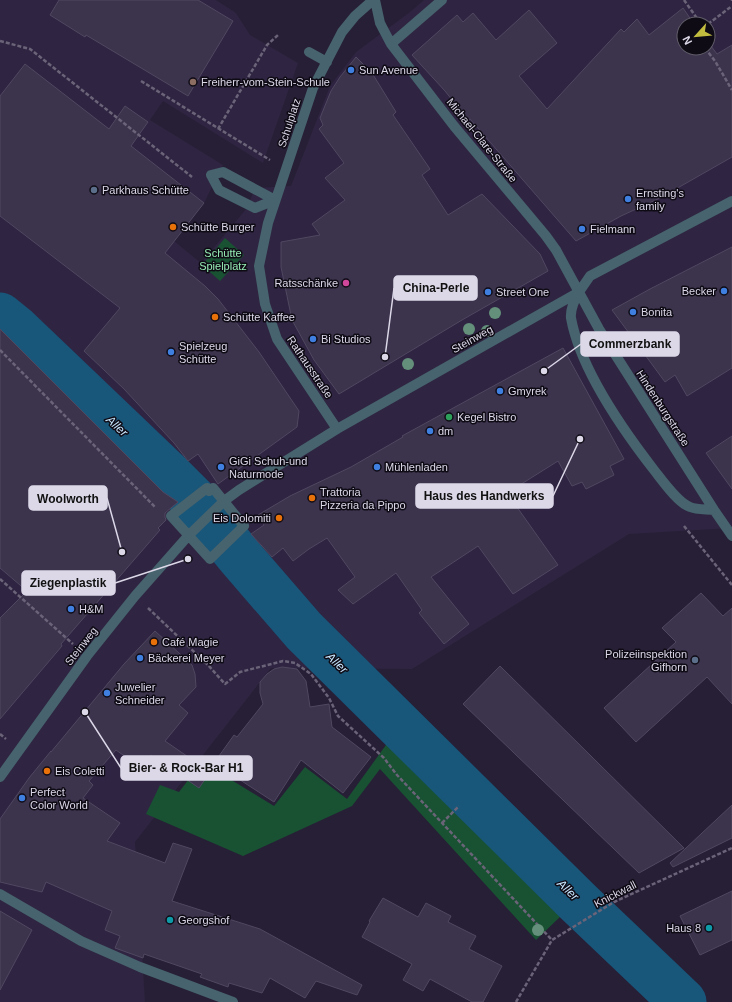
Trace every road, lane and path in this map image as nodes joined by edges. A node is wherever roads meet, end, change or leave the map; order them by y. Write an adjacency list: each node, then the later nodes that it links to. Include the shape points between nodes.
1 (374, 0): 9 (street, Michael-Clare-Straße, via 380,23); 12 (street, Schulplatz, via 350,21)
2 (442, 0): 9 (street)
3 (684, 0): 5 (path)
4 (732, 6): 6 (path)
5 (695, 16)
6 (716, 18)
7 (278, 34): 15 (path, via 268,45)
8 (0, 41): 17 (path, via 30,49)
9 (391, 44): 21 (street, Michael-Clare-Straße, via 454,126 546,236)
10 (309, 52): 12 (street)
11 (711, 56): 14 (path)
12 (326, 62): 16 (street, Schulplatz, via 313,88)
13 (141, 81): 15 (path)
14 (732, 90)
15 (218, 129): 16 (path)
16 (286, 169): 18 (street, Schulplatz)
17 (197, 180)
18 (275, 200): 18 (street, via 223,172 211,175 219,190 255,208); 20 (street, Schulplatz)
19 (732, 201): 21 (street, Steinweg, via 590,276)
20 (268, 223): 23 (street, Rathausstraße, via 259,266 265,304 277,339)
21 (579, 292): 23 (street, Steinweg); 26 (street, Hindenburgstraße, via 599,329); 26 (street, via 571,316 583,356 631,440 670,492 689,507)
22 (0, 350): 25 (path)
23 (337, 429): 24 (street, Steinweg)
24 (224, 501): 28 (street, Steinweg); 28 (street, via 213,488 209,491 206,488 171,516); 28 (street, via 244,526 210,559)
25 (157, 510)
26 (714, 510): 29 (street, Hindenburgstraße)
27 (686, 528): 31 (path)
28 (188, 536): 32 (street, Steinweg)
29 (732, 536)
30 (0, 579): 33 (path)
31 (732, 585)
32 (135, 596): 33 (street, Steinweg); 36 (path, via 225,684 240,672 283,661 295,663 311,674 329,698 338,716 384,758)
33 (87, 656): 34 (street, Steinweg)
34 (0, 777)
35 (459, 806): 36 (path)
36 (442, 823): 39 (path)
37 (732, 848): 39 (path, Knickwall, via 614,902)
38 (0, 894): 40 (street, via 81,941 140,967)
39 (552, 940): 41 (path, Knickwall)
40 (233, 1002)
41 (516, 1002)

